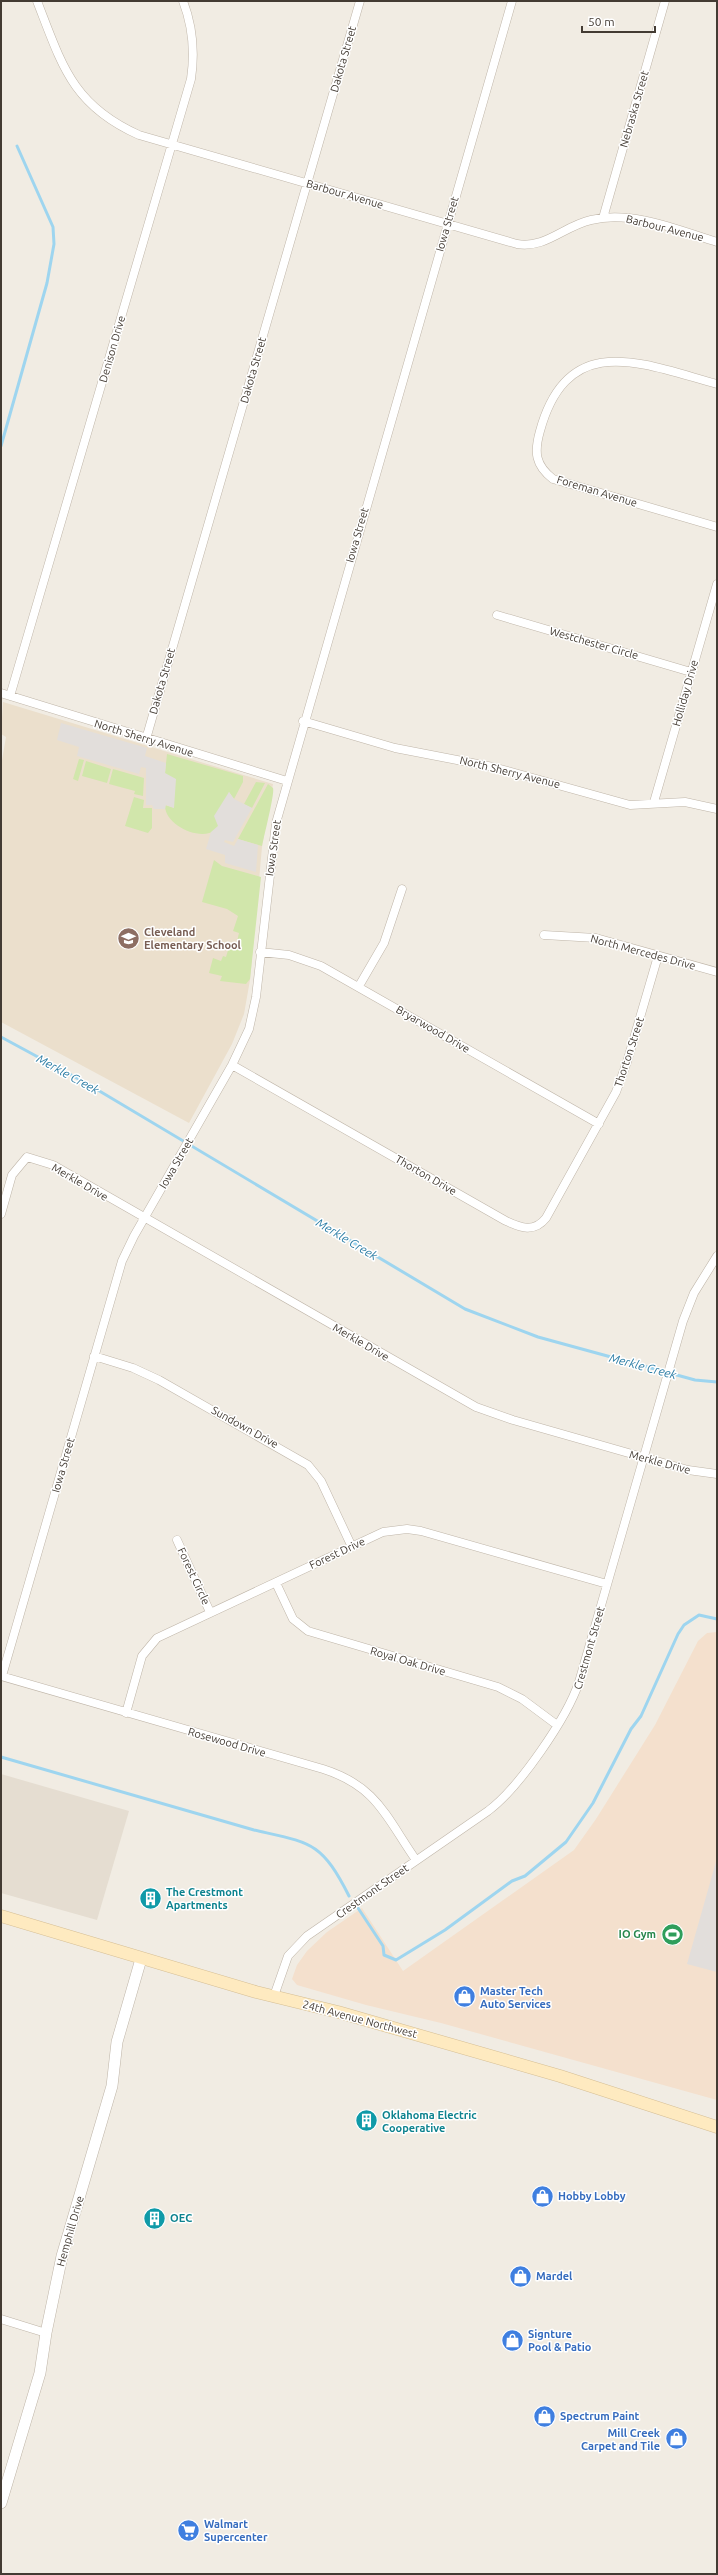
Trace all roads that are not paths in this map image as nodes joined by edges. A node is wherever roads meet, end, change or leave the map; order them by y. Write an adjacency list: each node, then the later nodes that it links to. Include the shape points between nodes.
1 (37, 1): 6 (street, Barbour Avenue, via 60,62 82,96 110,121 122,128 139,136)
2 (183, 1): 6 (street, Denison Drive, via 191,25 194,63)
3 (360, 1): 7 (street, Dakota Street)
4 (512, 1): 9 (street, Iowa Street)
5 (665, 1): 8 (street, Nebraska Street)
6 (171, 144): 7 (street, Barbour Avenue); 17 (street, Denison Drive)
7 (307, 183): 9 (street, Barbour Avenue); 19 (street, Dakota Street)
8 (603, 218): 9 (street, Barbour Avenue, via 580,223 532,246); 10 (street, Barbour Avenue, via 625,217 640,220)
9 (447, 223): 18 (street, Iowa Street)
10 (717, 242)
11 (717, 384): 12 (street, Foreman Avenue, via 638,363 612,361 592,364 572,376 552,397 544,414 536,454 541,469 553,479)
12 (717, 527)
13 (717, 584): 15 (street, Holliday Drive)
14 (497, 615): 15 (street, Westchester Circle)
15 (691, 672): 21 (street, Holliday Drive)
16 (1, 693): 17 (street, North Sherry Avenue)
17 (10, 696): 19 (street, North Sherry Avenue)
18 (303, 721): 20 (street, Iowa Street); 21 (street, North Sherry Avenue, via 395,748 493,767 630,805)
19 (146, 739): 20 (street, North Sherry Avenue)
20 (287, 781): 25 (street, Iowa Street, via 273,838)
21 (654, 802): 22 (street, North Sherry Avenue, via 685,802)
22 (717, 809)
23 (402, 889): 28 (street, via 384,942)
24 (544, 935): 26 (street, North Mercedes Drive, via 596,938)
25 (260, 952): 28 (street, Bryarwood Drive, via 278,952 305,959); 29 (street, Iowa Street, via 253,1016 247,1036)
26 (658, 956): 27 (street, North Mercedes Drive); 30 (street, Thorton Street, via 628,1062)
27 (717, 972)
28 (359, 986): 30 (street, Bryarwood Drive)
29 (232, 1065): 31 (street, Thorton Drive, via 506,1221 524,1228 538,1226 546,1218); 33 (street, Iowa Street)
30 (599, 1124): 31 (street, Thorton Street)
31 (588, 1143)
32 (1, 1214): 33 (street, Merkle Drive, via 12,1175 28,1157 53,1166)
33 (144, 1219): 35 (street, Iowa Street, via 122,1261); 36 (street, Merkle Drive, via 476,1406 513,1420)
34 (717, 1256): 36 (street, Crestmont Street, via 688,1308)
35 (94, 1356): 39 (street, Sundown Drive, via 133,1368 159,1380 308,1465 321,1481); 43 (street, Iowa Street)
36 (643, 1457): 37 (street, Merkle Drive, via 695,1472); 41 (street, Crestmont Street)
37 (717, 1474)
38 (177, 1540): 42 (street, Forest Circle)
39 (352, 1547): 40 (street, Forest Drive); 41 (street, Forest Drive, via 384,1532 407,1528)
40 (276, 1583): 42 (street, Forest Drive); 45 (street, Royal Oak Drive, via 293,1619 308,1631 498,1687 522,1699)
41 (607, 1584): 45 (street, Crestmont Street, via 575,1694)
42 (210, 1612): 44 (street, Forest Drive, via 157,1638 146,1648)
43 (2, 1676): 44 (street, Rosewood Drive)
44 (126, 1713): 46 (street, Rosewood Drive, via 323,1769 349,1779 371,1794)
45 (557, 1724): 46 (street, Crestmont Street, via 509,1793 488,1811)
46 (416, 1860): 49 (street, Crestmont Street, via 306,1936 294,1948 283,1966)
47 (1, 1916): 48 (main road, 24th Avenue Northwest)
48 (141, 1958): 49 (main road, 24th Avenue Northwest); 52 (street, Hemphill Drive, via 117,2042 113,2080 62,2256)
49 (274, 1996): 50 (main road, 24th Avenue Northwest, via 553,2074)
50 (717, 2127)
51 (1, 2320): 52 (street)
52 (46, 2333): 53 (street, Hemphill Drive, via 40,2373)
53 (1, 2503)

